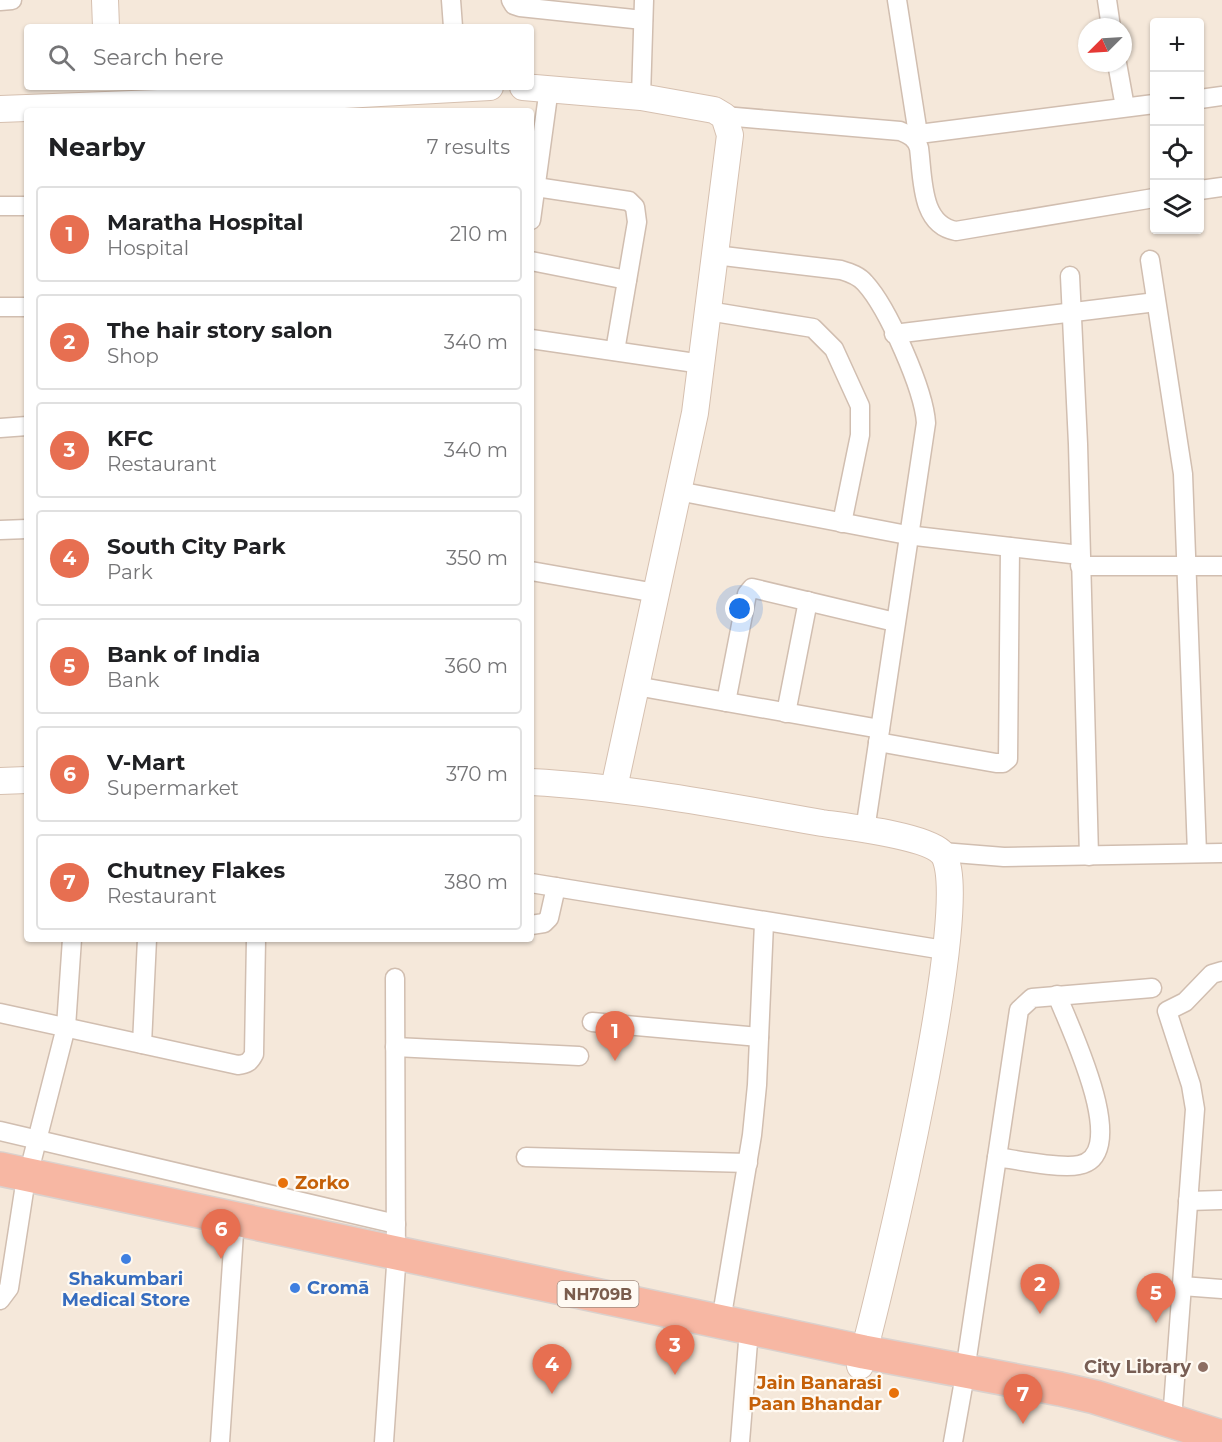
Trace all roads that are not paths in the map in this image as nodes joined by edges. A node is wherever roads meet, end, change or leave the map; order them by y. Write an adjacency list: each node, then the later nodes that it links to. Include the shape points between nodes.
1 (12, 0): 8 (street)
2 (105, 0): 11 (street)
3 (451, 0): 12 (street)
4 (511, 0): 10 (street, via 520,7)
5 (644, 0): 10 (street)
6 (897, 0): 26 (street)
7 (1107, 0): 9 (street)
8 (0, 1)
9 (1110, 18)
10 (643, 20): 18 (street)
11 (106, 24)
12 (453, 24)
13 (1119, 72): 23 (street)
14 (534, 87): 15 (street)
15 (549, 88): 18 (street); 27 (street)
16 (429, 90): 21 (street)
17 (1222, 96): 19 (street)
18 (641, 97): 25 (street, via 714,110)
19 (1204, 98)
20 (109, 100): 21 (street); 24 (street)
21 (307, 104)
22 (1150, 104): 23 (street)
23 (1125, 107): 26 (street)
24 (0, 109)
25 (724, 116): 26 (street); 34 (street, via 730,135)
26 (914, 135): 30 (street, via 928,208 943,229 956,231)
27 (536, 187): 31 (street); 38 (street, via 629,201 635,207 637,222)
28 (1222, 187): 29 (street)
29 (1204, 189)
30 (1150, 199)
31 (534, 200)
32 (0, 206): 33 (street)
33 (24, 206)
34 (715, 255): 42 (street); 44 (street, via 856,275 874,296)
35 (1150, 260): 39 (street)
36 (534, 262): 38 (street)
37 (1070, 276): 43 (street)
38 (627, 280): 46 (street)
39 (1156, 302): 43 (street); 57 (street, via 1184,474)
40 (0, 307): 41 (street)
41 (24, 307)
42 (708, 311): 47 (street); 51 (street, via 813,328 834,350 854,387 861,422)
43 (1072, 313): 44 (street); 56 (street)
44 (894, 334): 54 (street, via 925,405 926,423)
45 (534, 339): 46 (street)
46 (615, 351): 47 (street)
47 (702, 364): 50 (street, via 696,413)
48 (24, 426): 49 (street)
49 (0, 428)
50 (678, 491): 51 (street); 60 (street)
51 (842, 523): 54 (street)
52 (24, 529): 53 (street)
53 (0, 530)
54 (907, 535): 55 (street); 62 (street)
55 (1010, 547): 56 (street); 66 (street, via 1008,759 996,763)
56 (1080, 560): 57 (street); 75 (street)
57 (1188, 565): 58 (street); 73 (street)
58 (1222, 566)
59 (534, 572): 60 (street)
60 (656, 593): 63 (street)
61 (808, 601): 62 (street); 64 (street, via 748,589); 65 (street)
62 (895, 622): 66 (street)
63 (636, 686): 64 (street); 70 (street)
64 (726, 702): 65 (street)
65 (786, 713): 66 (street)
66 (879, 736): 71 (street)
67 (24, 780): 68 (street)
68 (0, 781)
69 (534, 782): 70 (street)
70 (614, 788): 71 (street)
71 (865, 830): 72 (street, via 929,845)
72 (942, 852): 75 (street, via 1004,857); 83 (street, via 950,864 951,882)
73 (1197, 853): 74 (street); 75 (street)
74 (1222, 853)
75 (1089, 856)
76 (534, 883): 77 (street)
77 (556, 887): 78 (street); 79 (street, via 549,918 544,924)
78 (764, 923): 83 (street); 91 (street)
79 (534, 925)
80 (72, 942): 90 (street)
81 (147, 942): 92 (street)
82 (256, 942): 92 (street, via 254,1054 250,1061 238,1065)
83 (944, 950): 110 (street, via 918,1123)
84 (1222, 971): 102 (street, via 1212,974 1185,1002 1167,1011 1195,1109)
85 (395, 978): 93 (street)
86 (1152, 988): 87 (street)
87 (1058, 995): 98 (street, via 1032,998 1018,1010); 98 (street, via 1100,1110 1097,1151 1087,1162 1073,1166)
88 (0, 1013): 90 (street)
89 (592, 1022): 91 (street)
90 (66, 1027): 92 (street); 96 (street)
91 (759, 1037): 99 (street)
92 (142, 1044)
93 (395, 1047): 94 (street); 104 (street)
94 (579, 1056)
95 (0, 1131): 96 (street)
96 (36, 1138): 100 (street); 104 (street)
97 (526, 1157): 99 (street)
98 (997, 1157): 111 (street)
99 (748, 1163): 108 (street)
100 (13, 1180): 103 (highway, NH709B); 107 (street, via 9,1288)
101 (1222, 1200): 102 (street)
102 (1188, 1201): 105 (street)
103 (234, 1226): 104 (highway, NH709B); 114 (street)
104 (396, 1247): 108 (highway, NH709B); 109 (highway, NH709B); 115 (street)
105 (1182, 1286): 106 (street); 112 (street)
106 (1222, 1289)
107 (0, 1300)
108 (721, 1321): 110 (highway, NH709B)
109 (748, 1342): 110 (highway, NH709B); 116 (street)
110 (862, 1359): 111 (highway, NH709B)
111 (964, 1378): 112 (highway, NH709B); 117 (street)
112 (1178, 1431): 113 (highway, NH709B)
113 (1222, 1437)
114 (220, 1442)
115 (384, 1442)
116 (740, 1442)
117 (953, 1442)

